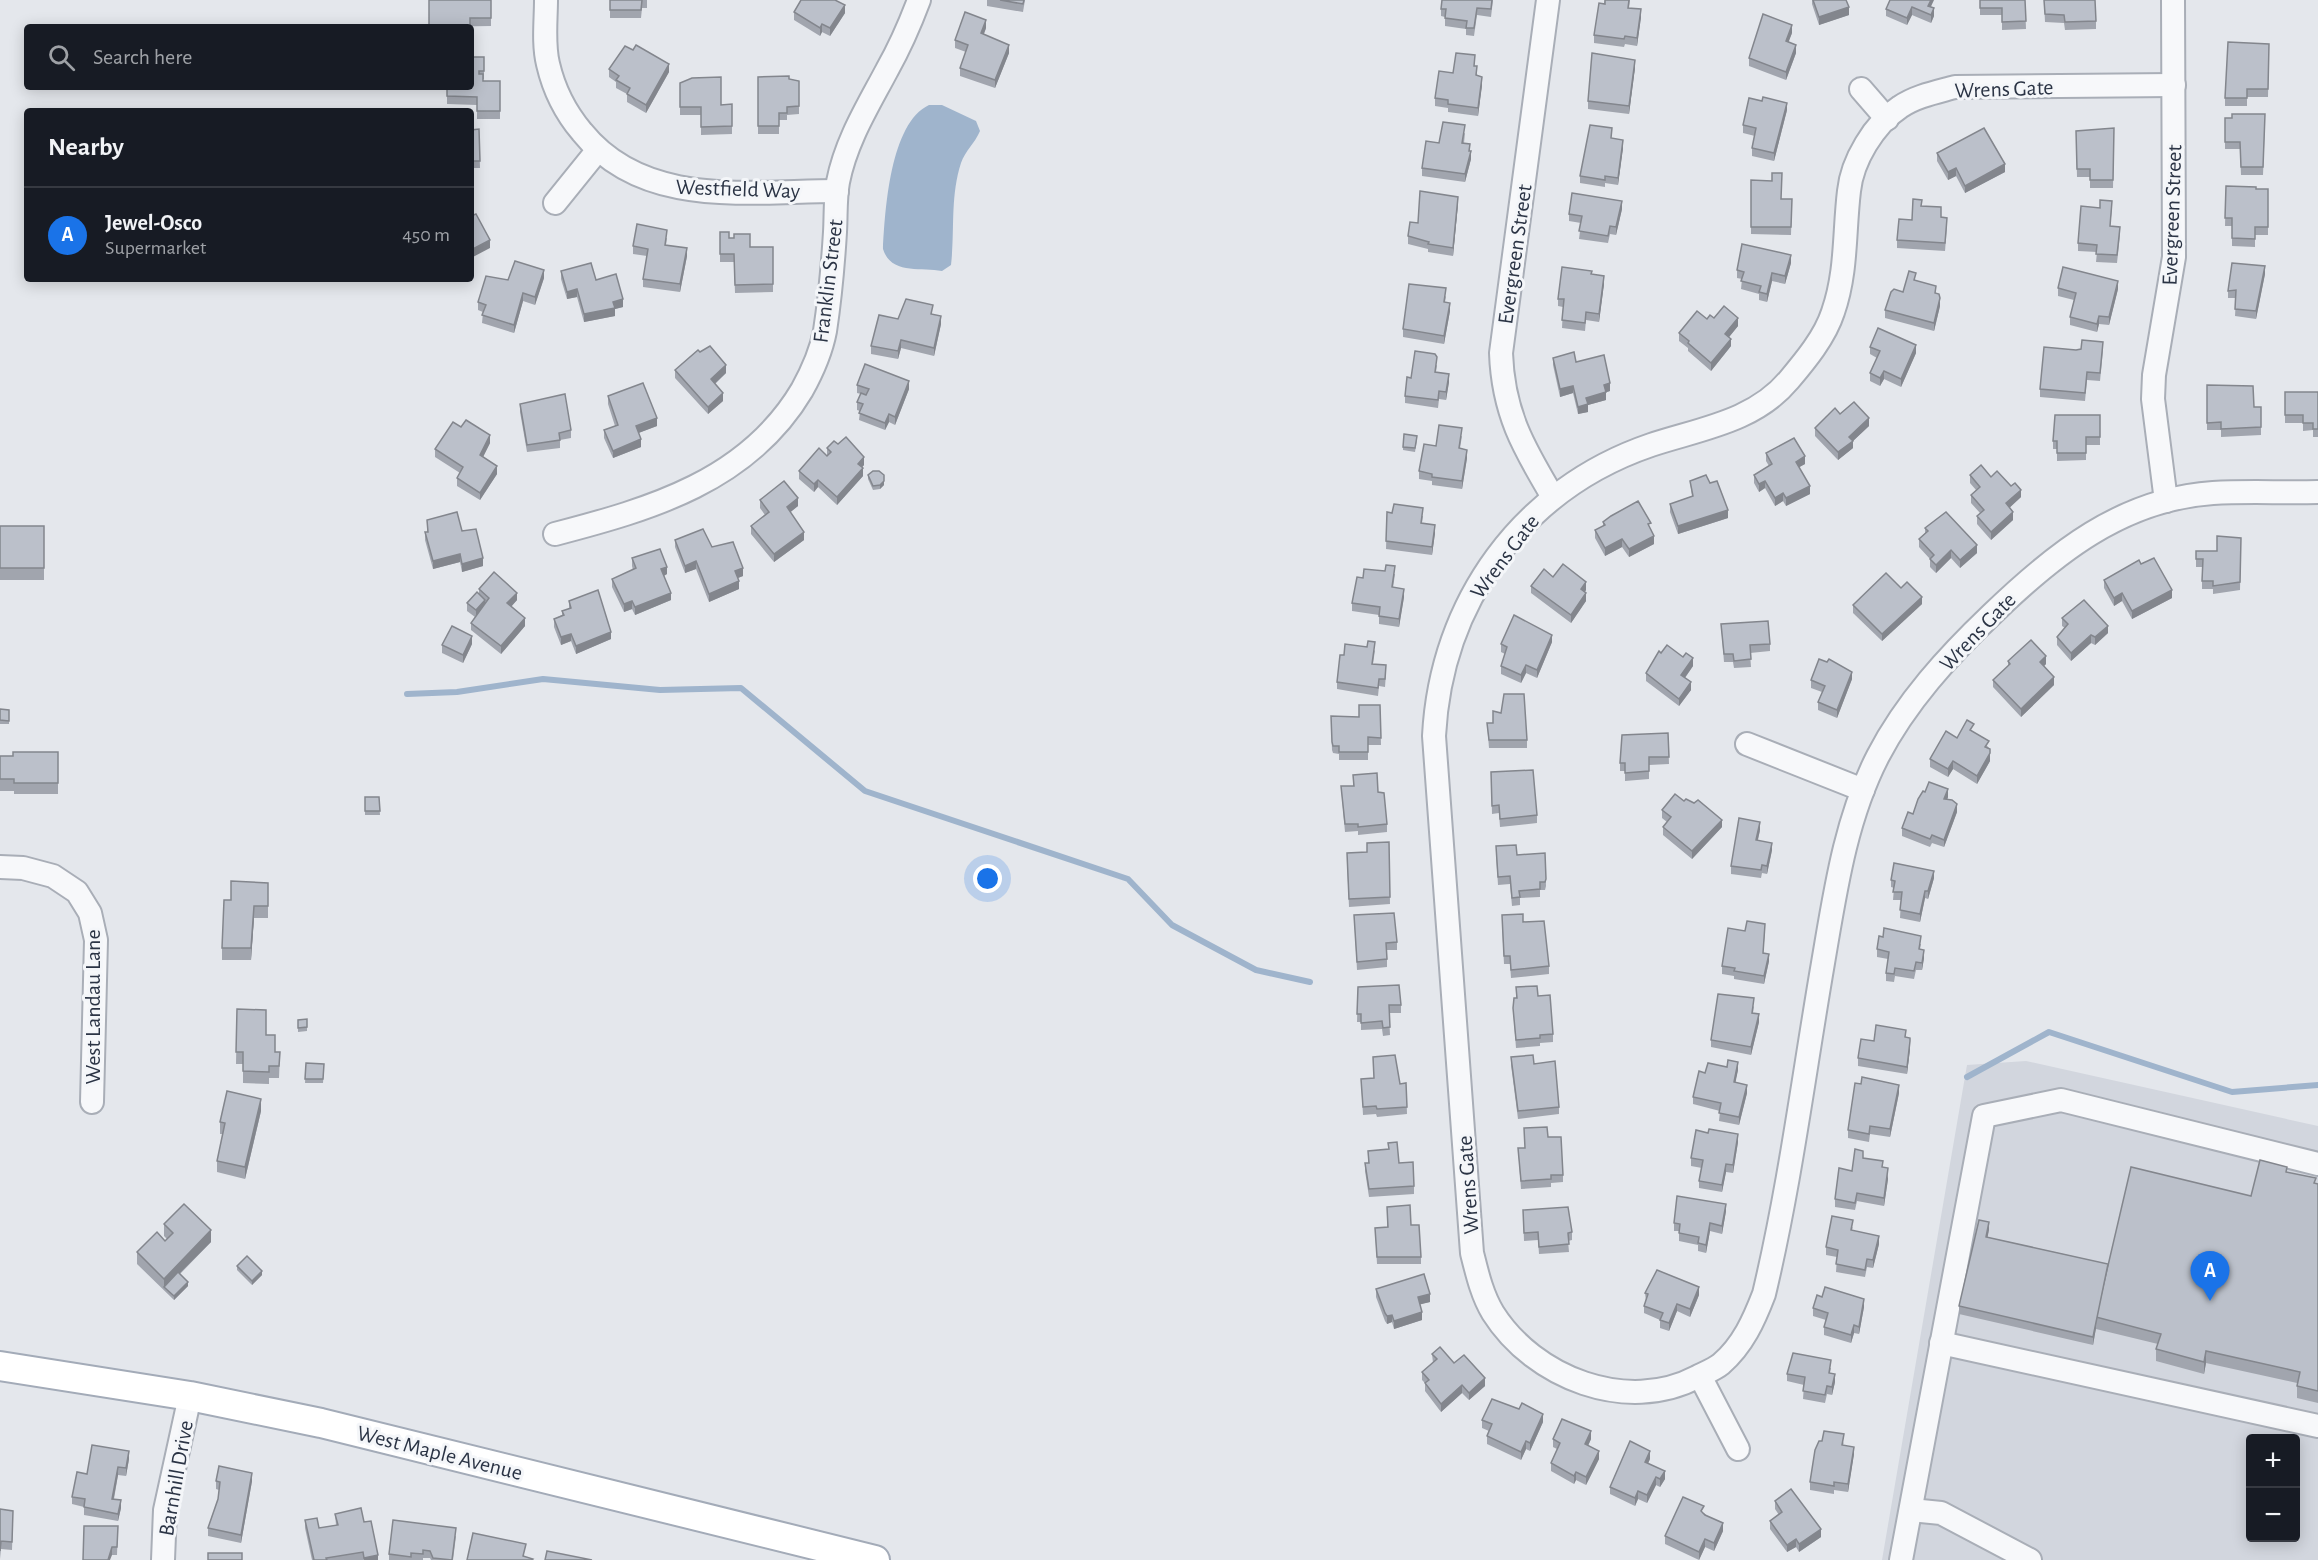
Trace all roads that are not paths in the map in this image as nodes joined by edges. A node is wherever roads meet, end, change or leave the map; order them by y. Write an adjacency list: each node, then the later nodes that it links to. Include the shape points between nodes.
1 (546, 0): 8 (street, Westfield Way, via 547,62 556,93)
2 (920, 0): 9 (street, Franklin Street, via 848,146)
3 (1548, 0): 12 (street, Evergreen Street, via 1500,353 1510,419)
4 (2173, 0): 5 (street, Evergreen Street)
5 (2174, 85): 7 (street, Wrens Gate, via 1955,87 1908,104); 13 (street, Evergreen Street, via 2174,257 2153,399)
6 (1861, 89): 7 (street)
7 (1887, 119): 12 (street, Wrens Gate, via 1858,160 1849,188 1843,273 1833,314 1814,349 1787,383 1753,409 1720,426 1651,445 1612,461)
8 (597, 151): 9 (street, Westfield Way, via 657,184 685,189); 10 (street)
9 (837, 191): 14 (street, Franklin Street, via 825,334 812,372 789,412 735,466 693,488 608,521)
10 (555, 203)
11 (2318, 492): 13 (street, Wrens Gate, via 2211,493)
12 (1553, 497): 22 (street, Wrens Gate, via 1520,527 1471,597 1450,644 1436,708 1434,736 1472,1252 1493,1312 1513,1339 1569,1377 1609,1390 1641,1393 1680,1386)
13 (2166, 501): 16 (street, Wrens Gate, via 2096,531 2066,548 2031,576 1953,651 1918,695 1890,734)
14 (555, 534)
15 (1747, 744): 16 (street)
16 (1863, 790): 22 (street, Wrens Gate, via 1837,884 1764,1294 1738,1345 1720,1365)
17 (0, 867): 18 (street, West Landau Lane, via 53,876 77,892 90,912 96,940)
18 (92, 1102)
19 (2318, 1164): 20 (street, via 2061,1100 1984,1116)
20 (1941, 1343): 24 (street); 26 (street)
21 (0, 1366): 23 (main road, West Maple Avenue)
22 (1700, 1376): 25 (street)
23 (190, 1396): 27 (street, Barnhill Drive, via 165,1510); 28 (main road, West Maple Avenue, via 321,1423)
24 (2318, 1426)
25 (1738, 1449)
26 (1911, 1510): 29 (street); 30 (street, via 1941,1513)
27 (163, 1560)
28 (875, 1560)
29 (1901, 1560)
30 (2030, 1560)

